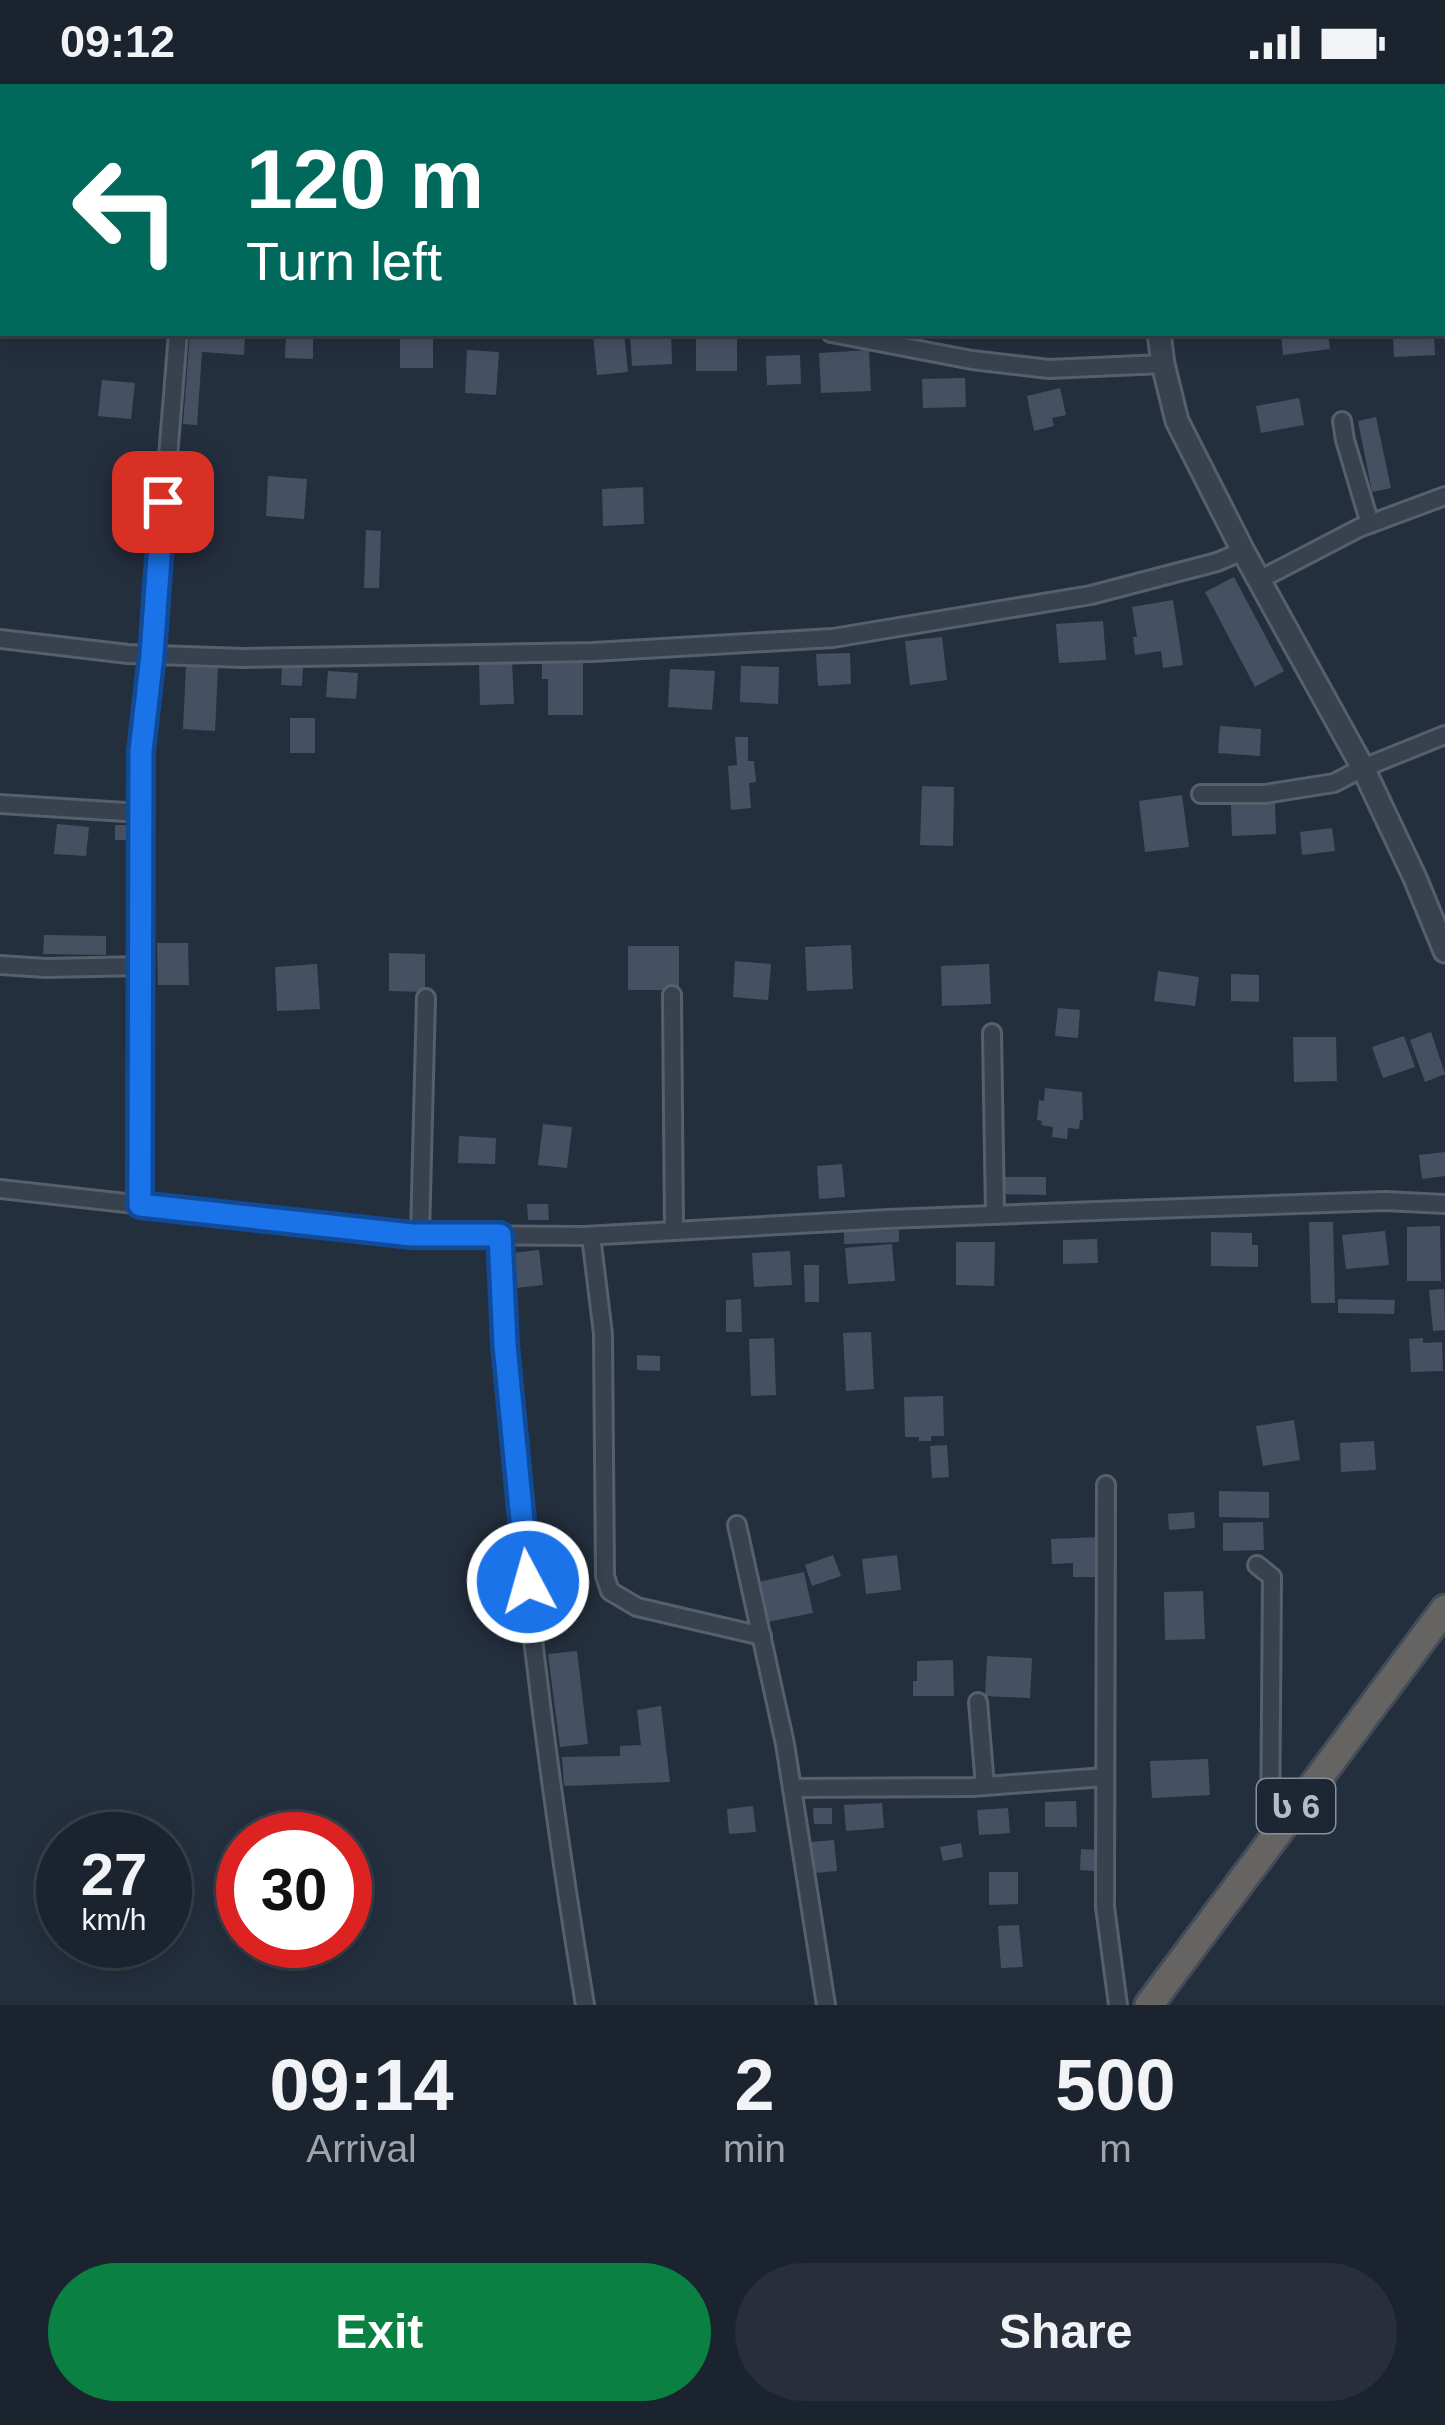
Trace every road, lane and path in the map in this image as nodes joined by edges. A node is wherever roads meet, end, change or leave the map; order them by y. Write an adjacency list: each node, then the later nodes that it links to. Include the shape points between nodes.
1 (178, 336): 11 (street)
2 (848, 336): 4 (street, via 1049,370)
3 (1159, 336): 4 (street)
4 (1162, 364): 8 (street, via 1177,421)
5 (1342, 421): 7 (street)
6 (1445, 496): 7 (street)
7 (1370, 524): 9 (street)
8 (1243, 551): 9 (street); 11 (street, via 1090,595 833,638 593,652)
9 (1259, 580): 13 (street)
10 (0, 639): 11 (street)
11 (152, 655): 16 (street)
12 (1445, 735): 13 (street)
13 (1363, 768): 14 (street, via 1334,783); 17 (street)
14 (1201, 794)
15 (0, 804): 16 (street)
16 (141, 813): 19 (street)
17 (1445, 951)
18 (0, 965): 19 (street)
19 (142, 966): 25 (street)
20 (672, 995): 27 (street)
21 (426, 998): 28 (street)
22 (992, 1034): 26 (street)
23 (0, 1190): 25 (street)
24 (1445, 1204): 26 (street)
25 (140, 1205): 28 (street)
26 (994, 1214): 27 (street)
27 (674, 1231): 30 (street)
28 (420, 1235): 29 (street)
29 (500, 1235): 30 (street); 41 (street, via 540,1703)
30 (591, 1236): 35 (street, via 603,1334 610,1591 638,1607)
31 (1106, 1484): 37 (street)
32 (737, 1525): 35 (street)
33 (1257, 1565): 40 (street, via 1272,1577)
34 (1445, 1609): 40 (highway, ს 6)
35 (762, 1636): 39 (street)
36 (978, 1702): 38 (street)
37 (1105, 1777): 38 (street); 43 (street, via 1105,1907)
38 (985, 1786): 39 (street)
39 (792, 1788): 42 (street)
40 (1270, 1840): 44 (highway, ს 6)
41 (585, 2005)
42 (826, 2005)
43 (1118, 2005)
44 (1149, 2005)

